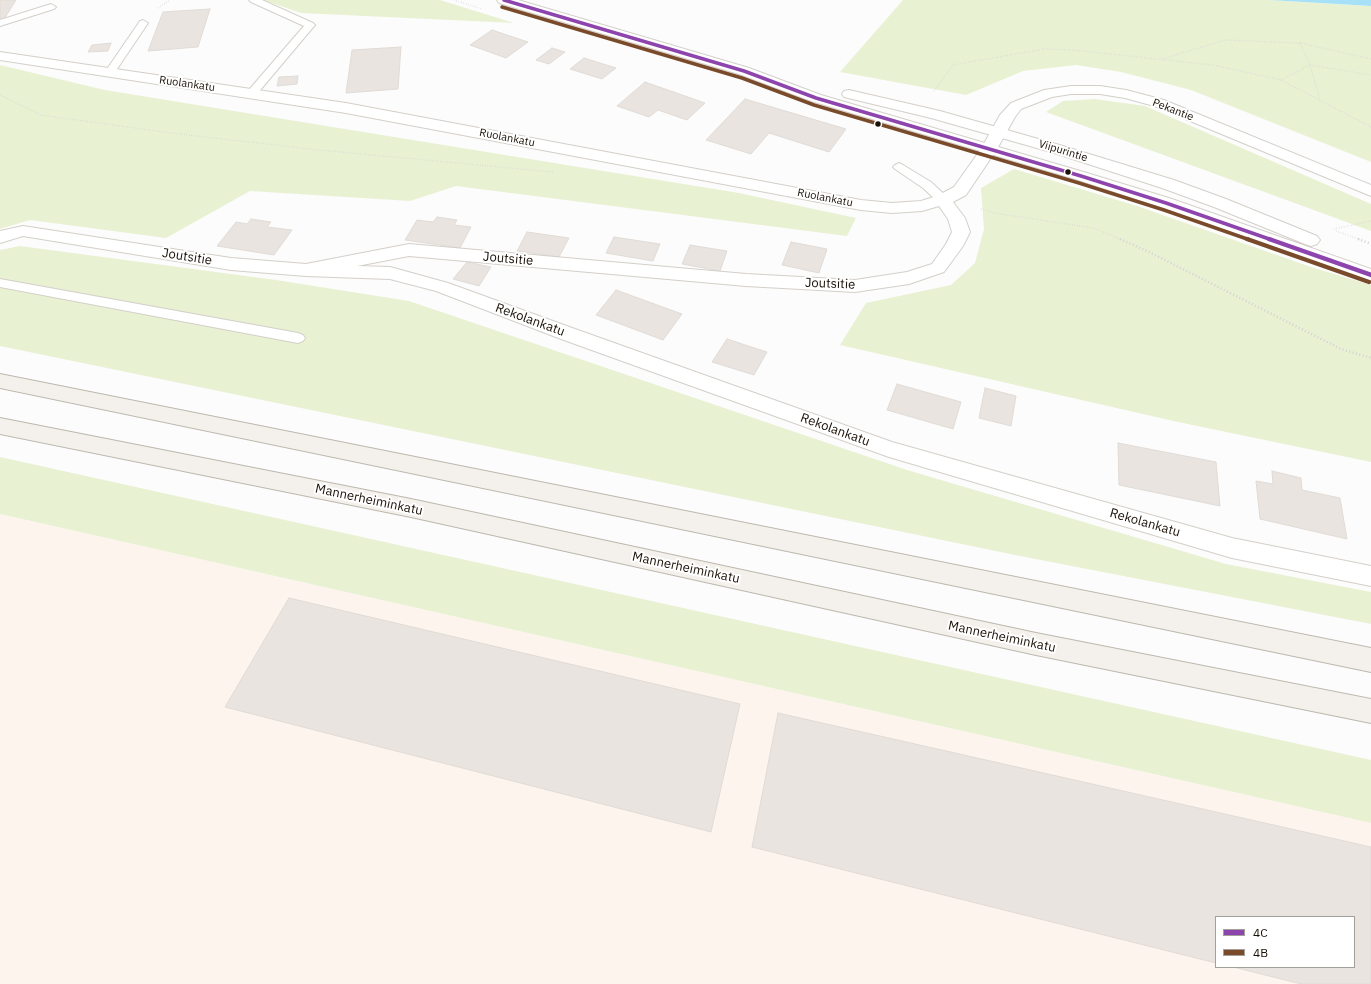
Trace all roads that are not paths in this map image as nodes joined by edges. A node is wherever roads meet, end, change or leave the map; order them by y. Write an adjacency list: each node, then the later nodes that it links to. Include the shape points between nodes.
1 (254, 0): 9 (lane, via 310,25)
2 (504, 0): 8 (street, Viipurintie)
3 (51, 8): 5 (lane)
4 (143, 22): 7 (lane)
5 (0, 23)
6 (0, 56): 7 (street, Ruolankatu)
7 (110, 72): 9 (street, Ruolankatu)
8 (744, 72): 10 (street, Viipurintie, via 852,94); 11 (street, Viipurintie, via 816,98)
9 (252, 93): 16 (street, Ruolankatu, via 354,109 861,205 922,206)
10 (998, 132): 11 (street, Pekantie); 14 (street, Pekantie, via 1016,106 1049,93 1100,90 1159,103); 18 (street, Viipurintie, via 1168,184)
11 (989, 149): 16 (street, Ruolankatu, via 960,191); 20 (street, Viipurintie, via 1166,203)
12 (899, 168): 16 (lane)
13 (1371, 178): 14 (street)
14 (1348, 182): 15 (street, Pekantie)
15 (1371, 191)
16 (944, 199): 19 (street, Joutsitie, via 961,232 938,268 909,278 855,286 746,280 409,250)
17 (0, 237): 19 (street, Joutsitie, via 23,231 231,264)
18 (1371, 264)
19 (306, 270): 25 (street, Rekolankatu, via 390,273 442,287 889,449 1232,548)
20 (1371, 276)
21 (0, 284): 22 (lane)
22 (298, 338)
23 (0, 381): 26 (main road)
24 (0, 426): 27 (main road, Mannerheiminkatu, via 411,508 1036,644)
25 (1371, 576)
26 (1371, 660)
27 (1371, 711)

